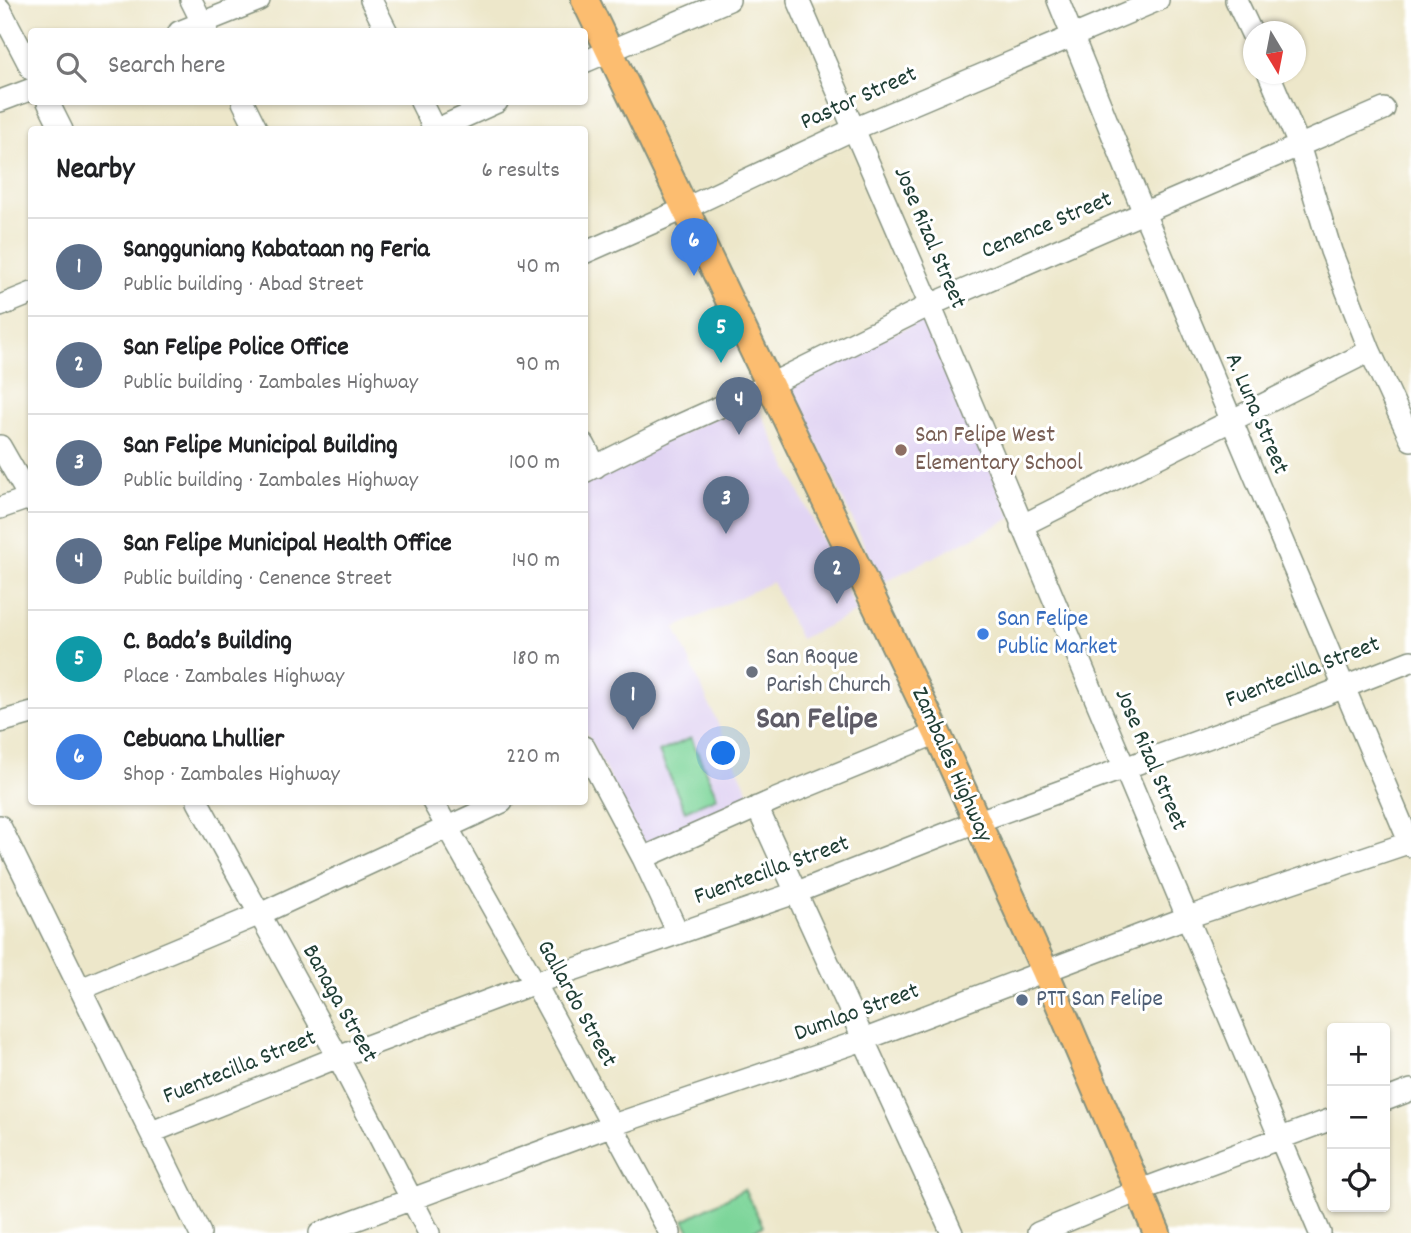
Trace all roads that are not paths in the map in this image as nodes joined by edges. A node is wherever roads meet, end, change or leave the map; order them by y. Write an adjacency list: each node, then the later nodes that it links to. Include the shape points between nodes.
1 (191, 0): 12 (street)
2 (259, 0): 12 (street)
3 (371, 0): 13 (street)
4 (585, 0): 15 (main road, Zambales Highway)
5 (729, 0): 15 (street)
6 (798, 0): 30 (street, Jose Rizal Street)
7 (1058, 0): 14 (street, A. Luna Street)
8 (1158, 0): 14 (street, Pastor Street)
9 (1236, 0): 11 (street)
10 (0, 9): 17 (street)
11 (1246, 21)
12 (204, 27)
13 (385, 28)
14 (1073, 36): 30 (street, Pastor Street); 33 (street, A. Luna Street)
15 (609, 51): 16 (street); 32 (main road, Zambales Highway)
16 (588, 60)
17 (28, 62)
18 (1273, 84): 31 (street)
19 (28, 90): 20 (street)
20 (0, 101)
21 (50, 105): 26 (street)
22 (244, 105): 27 (street)
23 (423, 105): 28 (street)
24 (490, 105): 29 (street)
25 (1384, 109): 31 (street, Cenence Street)
26 (60, 126)
27 (255, 126)
28 (433, 126)
29 (442, 126)
30 (854, 129): 32 (street, Pastor Street); 36 (street, Jose Rizal Street)
31 (1299, 145): 33 (street, Cenence Street); 38 (street, via 1331,251)
32 (684, 209): 34 (street, Pastor Street); 39 (main road, Zambales Highway)
33 (1144, 213): 36 (street, Cenence Street); 40 (street, A. Luna Street)
34 (588, 251)
35 (28, 295): 37 (street)
36 (930, 305): 39 (street, Cenence Street); 47 (street, Jose Rizal Street)
37 (0, 306)
38 (1370, 351): 40 (street); 41 (street)
39 (771, 384): 43 (street, Cenence Street); 52 (main road, Zambales Highway)
40 (1231, 420): 47 (street); 49 (street, A. Luna Street)
41 (1411, 440)
42 (0, 446): 44 (street)
43 (590, 469)
44 (28, 494)
45 (28, 500): 46 (street)
46 (0, 508)
47 (1021, 526): 54 (street, Jose Rizal Street)
48 (1411, 660): 49 (street, Fuentecilla Street)
49 (1342, 687): 54 (street, Fuentecilla Street); 62 (street, A. Luna Street)
50 (28, 714): 51 (street)
51 (0, 722)
52 (937, 733): 58 (street); 59 (main road, Zambales Highway)
53 (588, 759): 63 (street)
54 (1125, 766): 59 (street, Fuentecilla Street); 66 (street, Jose Rizal Street)
55 (200, 805): 65 (street, Banaga Street)
56 (435, 805): 61 (street, Gallardo Street)
57 (495, 805): 61 (street)
58 (757, 807): 63 (street); 64 (street)
59 (976, 822): 64 (street, Fuentecilla Street); 68 (main road, Zambales Highway)
60 (0, 826): 70 (street)
61 (447, 827): 65 (street); 69 (street, Gallardo Street)
62 (1411, 843): 66 (street, Dumlao Street)
63 (643, 858): 67 (street)
64 (795, 893): 67 (street, Fuentecilla Street); 71 (street)
65 (260, 914): 70 (street); 72 (street, Banaga Street)
66 (1188, 917): 68 (street, Dumlao Street); 78 (street, Jose Rizal Street)
67 (678, 933): 69 (street, Fuentecilla Street)
68 (1045, 971): 71 (street, Dumlao Street); 79 (main road, Zambales Highway)
69 (535, 983): 72 (street, Fuentecilla Street); 76 (street, Gallardo Street)
70 (81, 989): 77 (street)
71 (863, 1040): 76 (street, Dumlao Street); 85 (street)
72 (338, 1057): 77 (street, Fuentecilla Street); 80 (street, Banaga Street)
73 (1411, 1090): 74 (street)
74 (1390, 1098)
75 (1327, 1121): 78 (street)
76 (613, 1125): 80 (street, Dumlao Street); 84 (street, Gallardo Street)
77 (152, 1132): 81 (street)
78 (1280, 1138): 79 (street); 88 (street, Jose Rizal Street)
79 (1138, 1191): 86 (street); 87 (main road, Zambales Highway)
80 (411, 1198): 82 (street, Dumlao Street); 83 (street, Banaga Street)
81 (200, 1233)
82 (320, 1233)
83 (429, 1233)
84 (670, 1233)
85 (952, 1233)
86 (1038, 1233)
87 (1157, 1233)
88 (1320, 1233)

